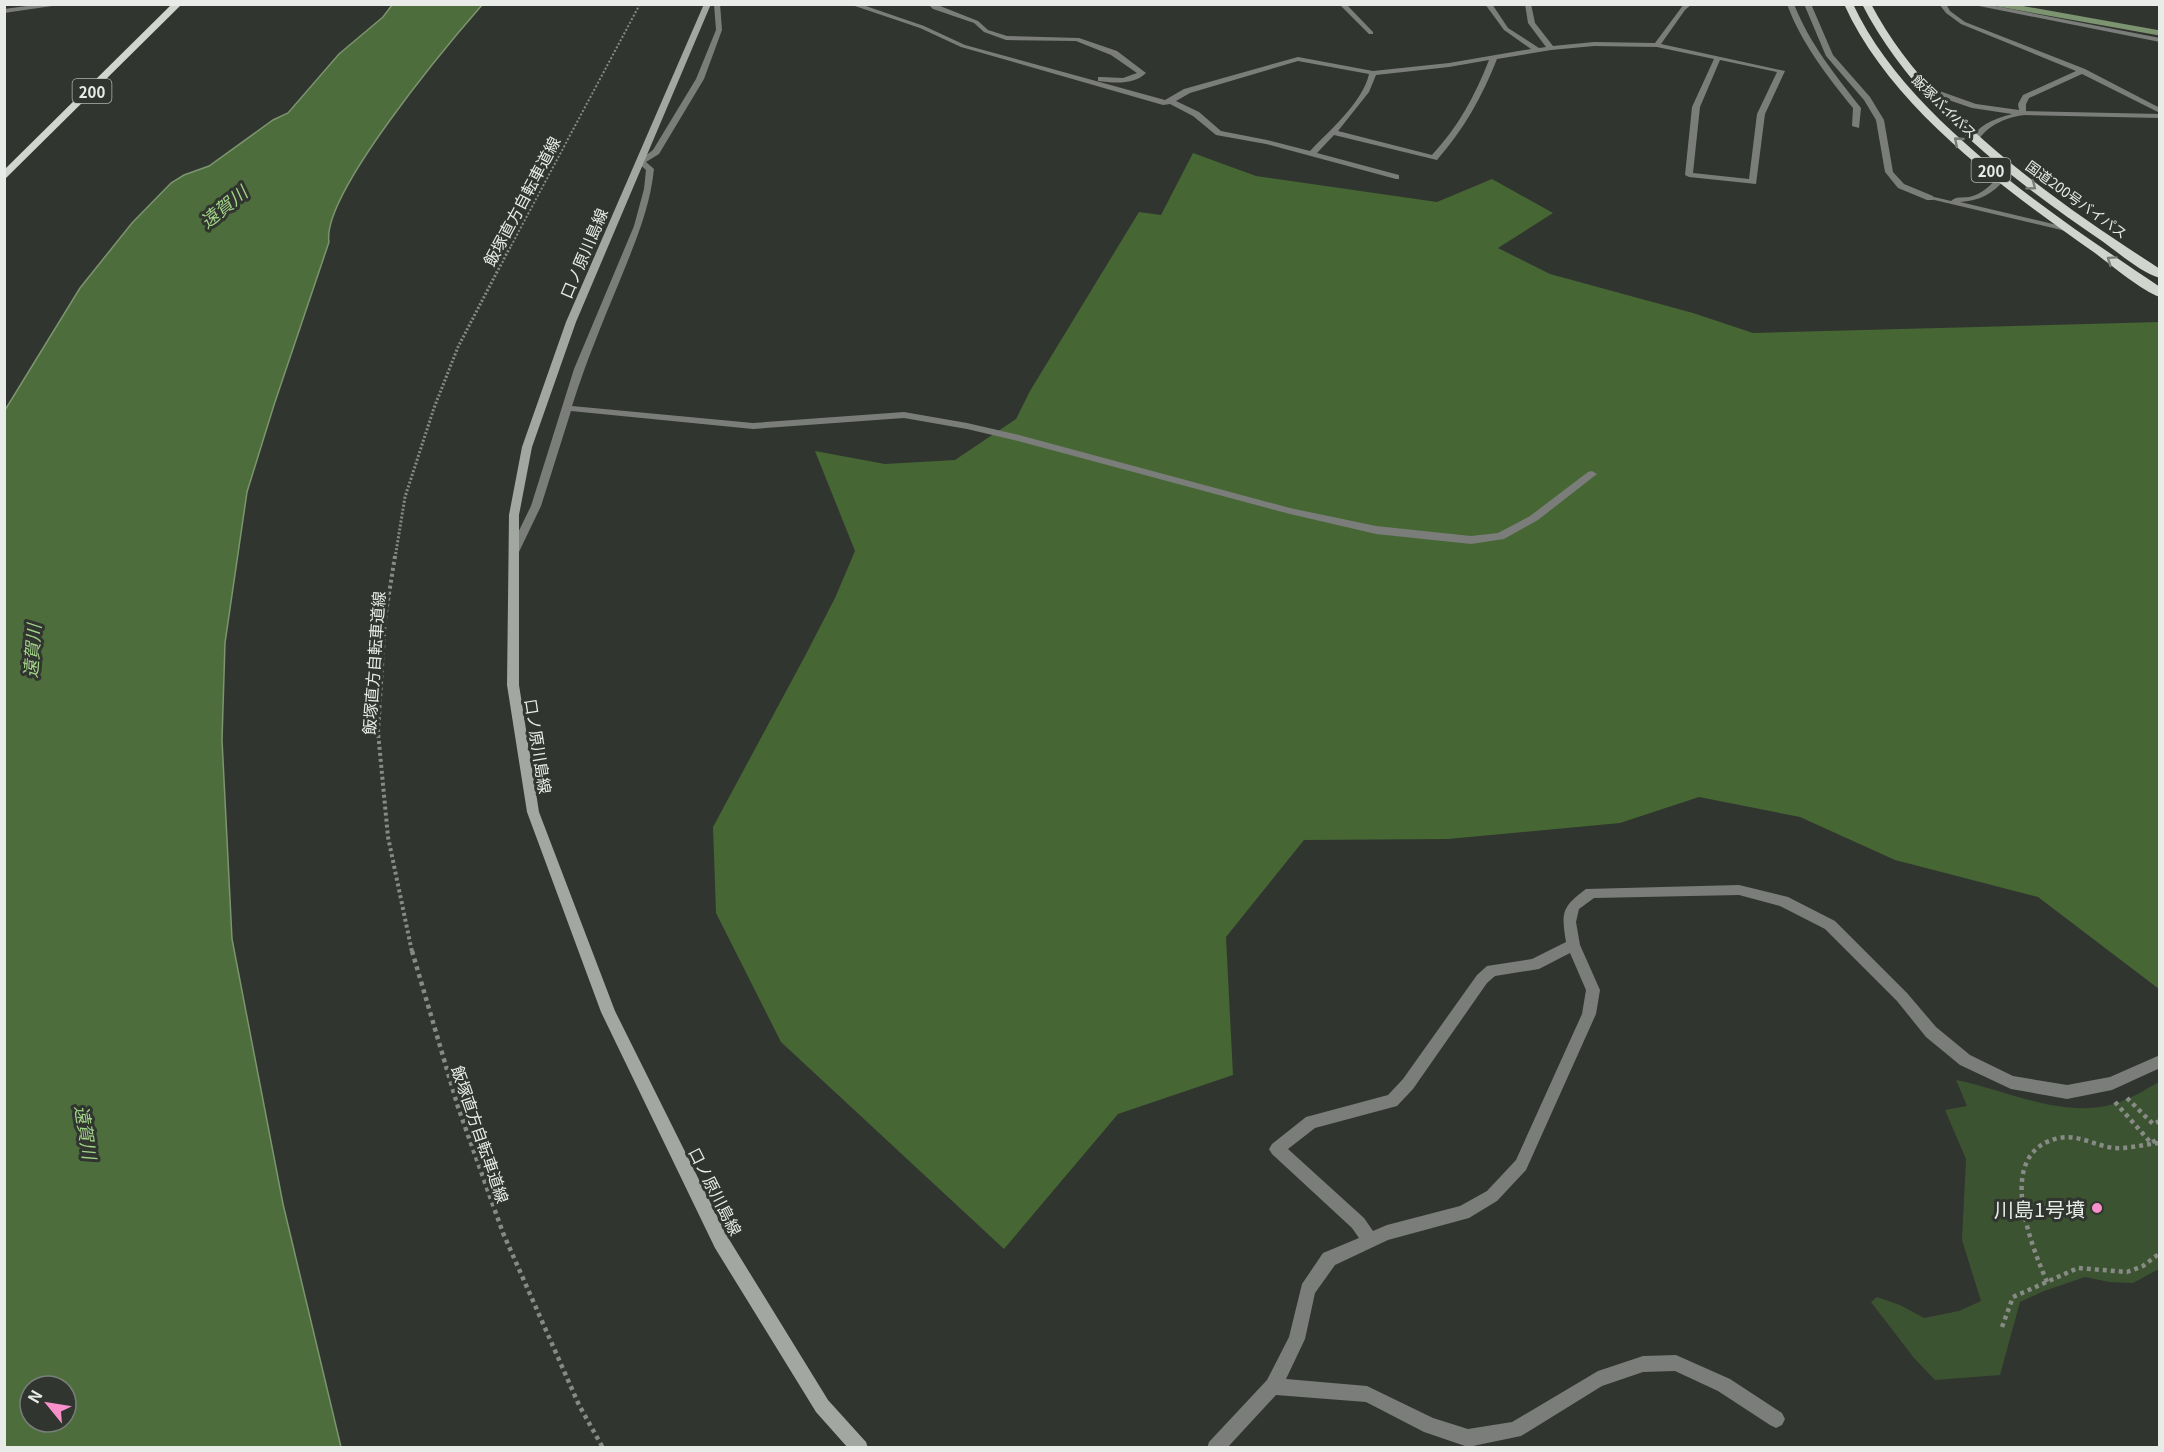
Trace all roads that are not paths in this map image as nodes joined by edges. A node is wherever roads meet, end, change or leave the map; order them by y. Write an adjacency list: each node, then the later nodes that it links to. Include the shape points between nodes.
1 (63, 4): 17 (street)
2 (178, 4): 37 (highway, 200)
3 (708, 4): 36 (main road, 口ノ原川島線)
4 (717, 4): 36 (street, via 719,30 699,79 656,152)
5 (852, 4): 27 (street, via 922,27 963,46)
6 (931, 4): 27 (street, via 1006,38 1077,39 1114,53 1142,73 1117,80)
7 (1342, 4): 18 (street)
8 (1488, 4): 22 (street, via 1506,29)
9 (1528, 4): 21 (street, via 1533,27)
10 (1689, 4): 20 (street)
11 (1790, 4): 32 (street, via 1830,75 1857,108)
12 (1807, 4): 40 (street, via 1830,56 1880,120 1889,172 1901,186)
13 (1848, 4): 39 (highway, 飯塚バイパス / 200, one-way to 13, via 1914,101 1883,64)
14 (1866, 4): 28 (highway, 国道200号バイパス / 200, via 1875,24)
15 (1942, 4): 25 (street, via 1964,23)
16 (1972, 4): 19 (street)
17 (4, 11)
18 (1371, 33)
19 (2160, 40)
20 (1658, 45): 21 (street); 24 (street)
21 (1551, 48): 22 (street)
22 (1537, 50): 23 (street)
23 (1494, 57): 26 (street); 33 (street, via 1477,102 1456,135 1434,158)
24 (1718, 58): 24 (street, via 1780,72 1761,114 1753,182 1689,176 1696,107)
25 (2082, 71): 30 (street, via 2026,97); 31 (street)
26 (1373, 73): 29 (street, via 1298,59 1187,92); 33 (street, via 1372,82)
27 (1082, 78): 29 (street, via 1160,103)
28 (1928, 90): 30 (street, via 1975,106); 34 (highway, 国道200号バイパス / 200)
29 (1171, 101): 35 (street, via 1197,114 1219,133)
30 (2023, 113): 31 (street); 34 (street, via 1992,122)
31 (2159, 114)
32 (1856, 126)
33 (1332, 132): 35 (street)
34 (1975, 139): 42 (highway, 国道200号バイパス / 200, one-way to 42, via 2085,226)
35 (1311, 155): 38 (street)
36 (641, 162): 44 (street, via 650,170 638,226); 46 (main road, 口ノ原川島線, via 575,312 526,447 514,515)
37 (4, 177)
38 (1396, 177)
39 (2001, 179): 40 (street, via 1980,197); 41 (highway, 飯塚バイパス / 200)
40 (1930, 198): 41 (street)
41 (2067, 230): 43 (highway, 飯塚バイパス / 200, one-way to 41)
42 (2160, 275)
43 (2160, 294)
44 (567, 408): 45 (street, via 753,426 904,415 1018,438 1344,523 1471,540 1500,536 1534,518); 46 (street, via 536,506)
45 (1592, 474)
46 (514, 551): 52 (main road, 口ノ原川島線, via 513,685 533,812 608,1012 722,1242 822,1406)
47 (1573, 945): 48 (street, via 1569,922 1573,906 1591,893 1739,890 1783,901 1830,926 1902,997 1931,1032 1965,1060 2011,1082 2067,1092 2112,1083); 49 (street, via 1593,990 1589,1014 1521,1165 1492,1196 1463,1213); 49 (street, via 1534,965 1492,970 1392,1101 1311,1122 1277,1149 1358,1223)
48 (2160, 1061)
49 (1370, 1241): 50 (street, via 1329,1258 1308,1290 1297,1339)
50 (1273, 1386): 51 (street, via 1367,1394 1430,1426 1468,1438 1515,1431 1598,1379 1643,1364 1676,1363 1724,1385); 53 (street)
51 (1776, 1419)
52 (860, 1448)
53 (1215, 1448)

